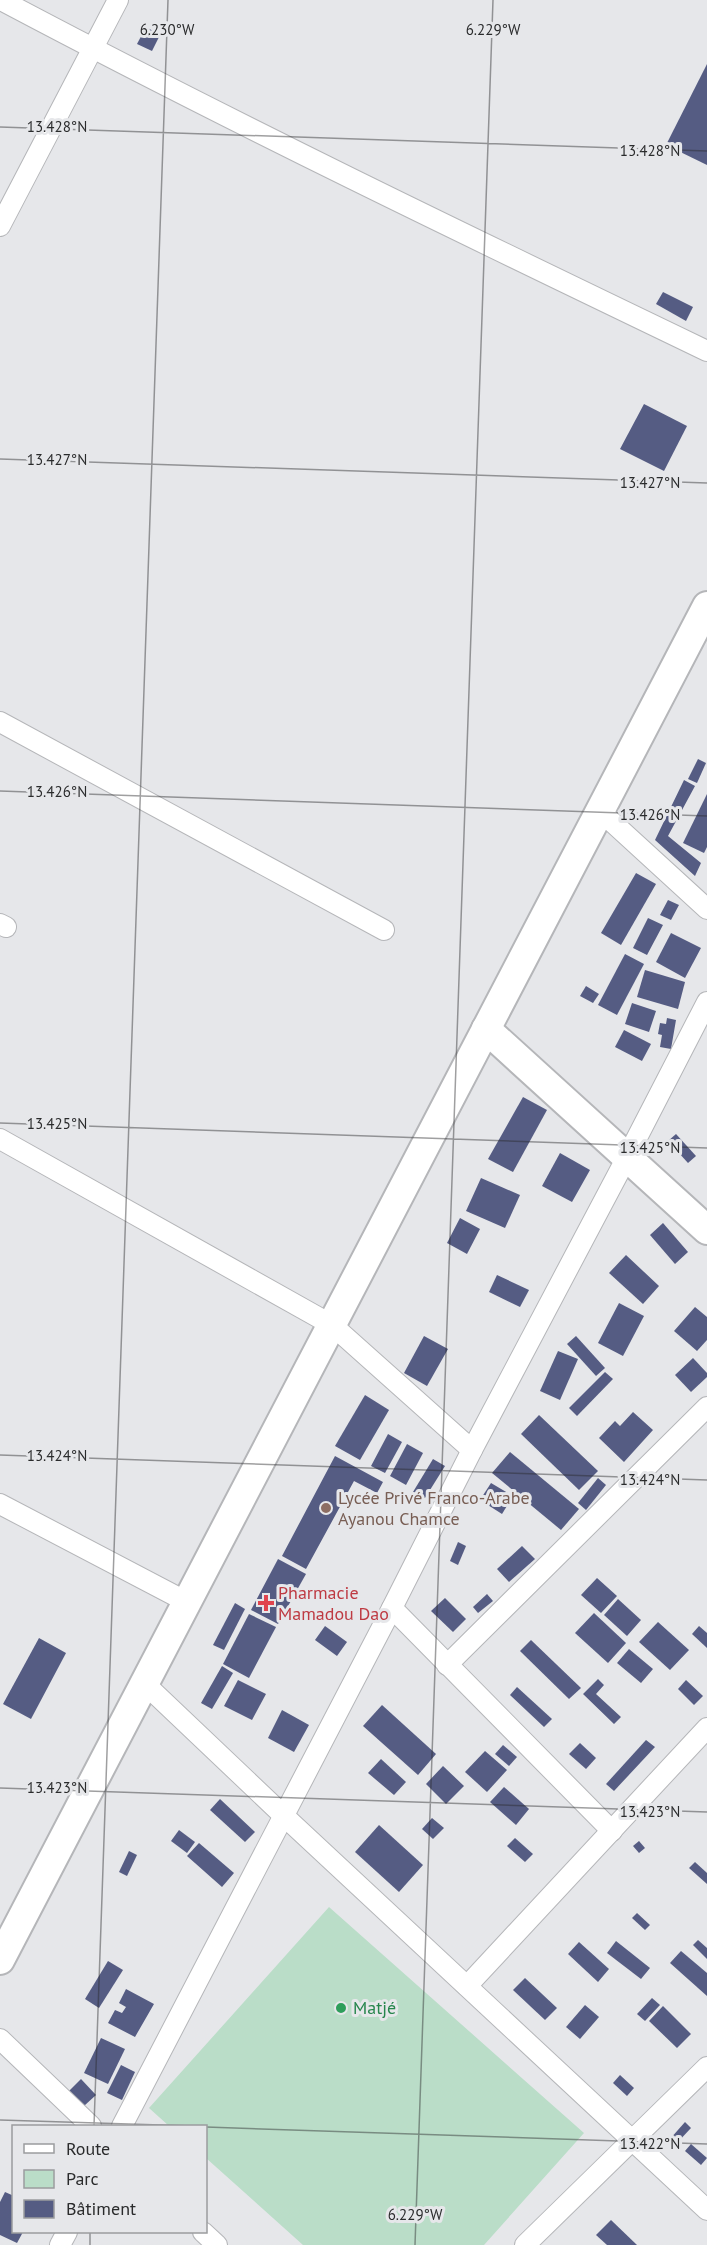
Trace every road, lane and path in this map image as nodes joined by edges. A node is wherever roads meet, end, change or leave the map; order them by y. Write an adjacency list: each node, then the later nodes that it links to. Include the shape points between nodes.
1 (1, 0): 3 (street)
2 (118, 0): 3 (street)
3 (92, 48): 4 (street); 5 (street, via 447,227)
4 (0, 226)
5 (707, 351)
6 (707, 606): 8 (street)
7 (0, 722): 10 (street)
8 (600, 811): 9 (street); 12 (street)
9 (707, 909)
10 (384, 930)
11 (707, 1002): 14 (street)
12 (486, 1029): 14 (street); 16 (street)
13 (0, 1139): 16 (street)
14 (627, 1157): 15 (street); 18 (street)
15 (707, 1230)
16 (332, 1325): 18 (street); 20 (street)
17 (707, 1407): 22 (street)
18 (472, 1450): 21 (street)
19 (0, 1504): 20 (street)
20 (187, 1602): 23 (street)
21 (392, 1608): 22 (street); 25 (street)
22 (447, 1665): 26 (street)
23 (145, 1684): 25 (street); 27 (street)
24 (707, 1728): 26 (street)
25 (284, 1816): 28 (street); 32 (street)
26 (612, 1831): 28 (street)
27 (0, 1960)
28 (467, 1986): 33 (street)
29 (0, 2039): 31 (street)
30 (707, 2067): 33 (street)
31 (89, 2125)
32 (123, 2125)
33 (631, 2141): 34 (street); 37 (street)
34 (707, 2210)
35 (204, 2233): 36 (street)
36 (218, 2245)
37 (525, 2245)

